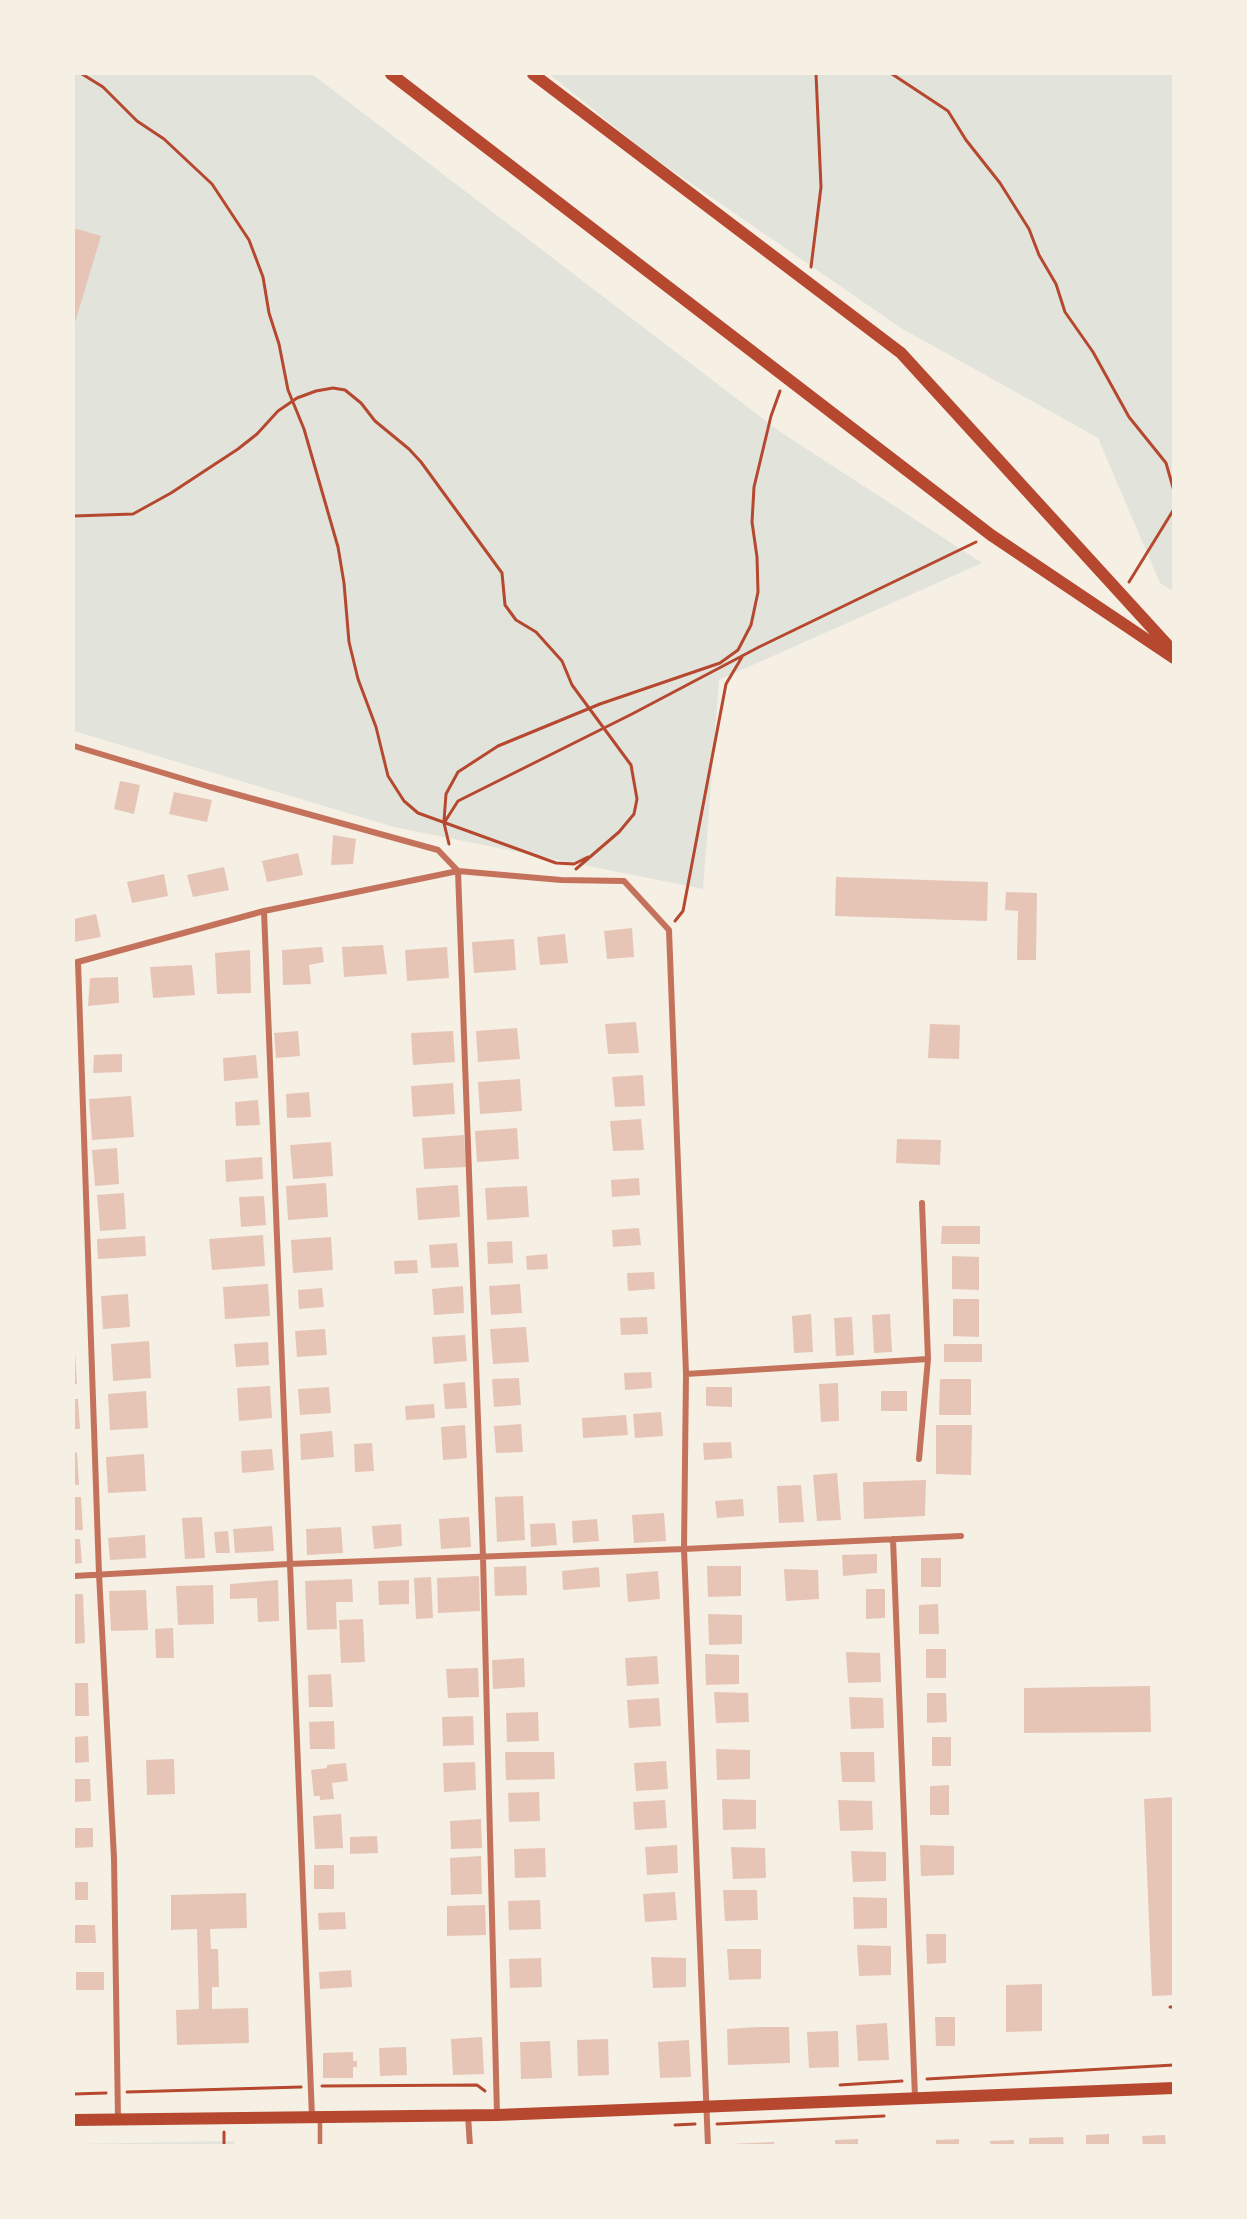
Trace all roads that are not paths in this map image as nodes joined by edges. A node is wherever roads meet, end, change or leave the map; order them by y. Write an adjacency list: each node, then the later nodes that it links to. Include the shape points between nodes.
1 (390, 74): 4 (main road, via 991,535)
2 (533, 74): 3 (main road, via 901,353)
3 (1173, 652)
4 (1173, 658)
5 (74, 746): 6 (street, via 438,850)
6 (458, 871): 7 (street); 11 (street, via 624,881 669,930); 16 (street)
7 (264, 911): 8 (street); 17 (street)
8 (76, 963): 18 (street)
9 (922, 1203): 10 (street)
10 (928, 1359): 11 (street); 12 (street)
11 (686, 1374): 15 (street)
12 (919, 1459)
13 (961, 1536): 14 (street)
14 (893, 1539): 15 (street); 21 (street)
15 (684, 1549): 16 (street); 22 (street)
16 (483, 1557): 17 (street); 23 (street)
17 (289, 1564): 18 (street); 25 (street, via 311,2086)
18 (99, 1574): 19 (street); 26 (street, via 114,1858)
19 (74, 1576)
20 (1173, 2088): 21 (main road)
21 (915, 2097): 22 (main road)
22 (705, 2106): 23 (main road); 30 (street)
23 (497, 2115): 24 (main road)
24 (468, 2116): 25 (main road); 29 (street)
25 (316, 2117): 26 (main road); 28 (lane)
26 (118, 2119): 27 (main road)
27 (74, 2120)
28 (320, 2145)
29 (470, 2145)
30 (708, 2145)

